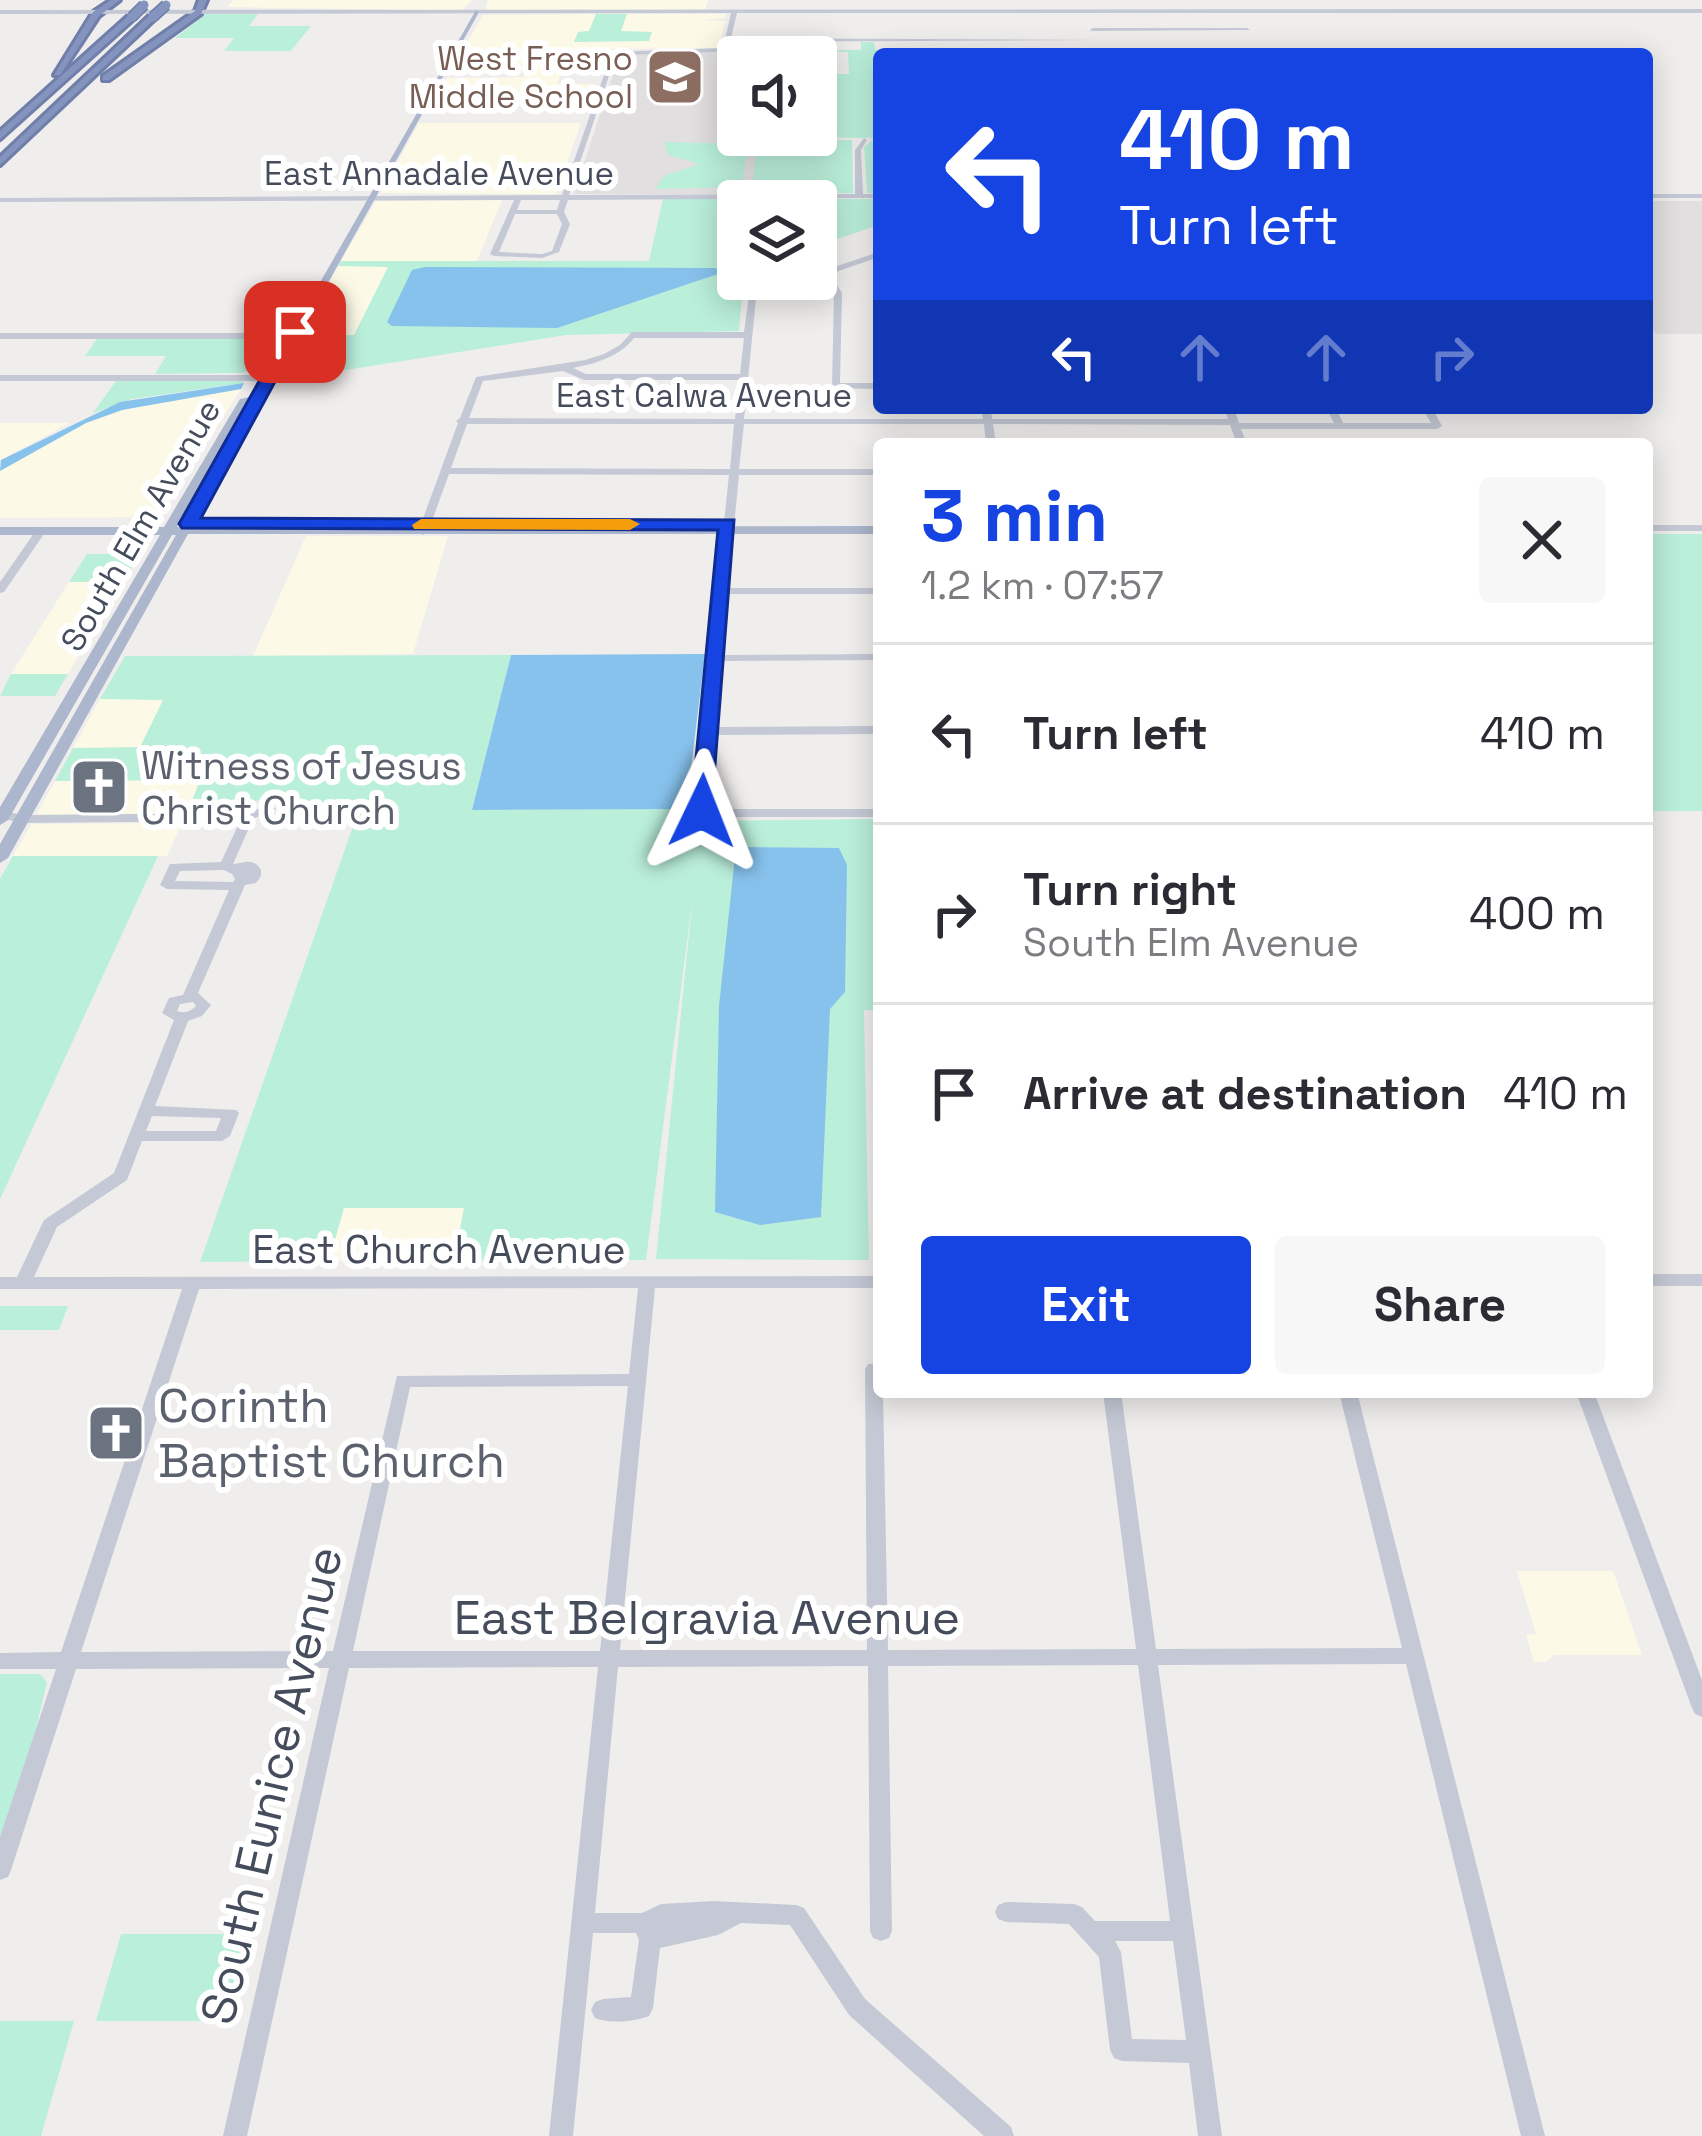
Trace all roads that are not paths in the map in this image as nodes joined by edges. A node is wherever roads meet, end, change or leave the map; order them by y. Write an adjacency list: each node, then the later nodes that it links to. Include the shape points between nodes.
1 (116, 0): 10 (highway)
2 (203, 0): 11 (highway)
3 (483, 0): 12 (street, South Elm Avenue)
4 (782, 0): 14 (street)
5 (1081, 0): 16 (street)
6 (1680, 0): 18 (street)
7 (147, 3): 28 (highway, bridge)
8 (169, 3): 29 (highway, bridge)
9 (0, 8): 10 (street)
10 (98, 12): 11 (street); 28 (highway)
11 (198, 12): 12 (street); 29 (highway)
12 (476, 12): 13 (street); 37 (main road, South Elm Avenue)
13 (734, 12): 14 (street); 22 (street)
14 (780, 12): 15 (street)
15 (827, 12): 16 (street); 19 (street)
16 (1085, 12): 17 (street); 20 (street)
17 (1236, 12): 18 (street); 21 (street)
18 (1699, 13)
19 (826, 24)
20 (1092, 30): 21 (street); 24 (street)
21 (1247, 30): 26 (street)
22 (729, 36)
23 (837, 40): 24 (street)
24 (1096, 40): 25 (street)
25 (1099, 48)
26 (1259, 48)
27 (717, 50): 39 (street, via 617,52)
28 (24, 114): 30 (highway)
29 (42, 123): 32 (highway)
30 (0, 136)
31 (864, 140): 33 (street)
32 (0, 162)
33 (859, 196): 34 (street, East Annadale Avenue); 39 (street, East Annadale Avenue)
34 (873, 196)
35 (1653, 196): 36 (street)
36 (1702, 196)
37 (366, 197): 38 (street, East Annadale Avenue); 40 (street, East Annadale Avenue); 49 (main road, South Elm Avenue)
38 (519, 197): 39 (street, East Annadale Avenue); 41 (street)
39 (566, 197): 42 (street)
40 (0, 200)
41 (511, 212): 42 (street); 42 (street, via 496,255 555,252 566,224)
42 (560, 212)
43 (873, 256): 44 (street)
44 (837, 269)
45 (837, 292): 54 (street, via 835,386)
46 (752, 300): 48 (street)
47 (0, 335): 49 (street)
48 (748, 335): 50 (street, via 632,335 609,357); 51 (street)
49 (286, 336): 53 (main road, South Elm Avenue)
50 (562, 366): 51 (street, via 584,377); 59 (street, via 479,379)
51 (743, 377): 60 (street)
52 (0, 378): 53 (street)
53 (264, 378): 71 (main road, South Elm Avenue)
54 (873, 386)
55 (987, 414): 61 (street)
56 (1231, 414): 62 (street)
57 (1334, 414): 63 (street)
58 (1430, 414): 63 (street, East Calwa Avenue, via 1437,426)
59 (461, 421): 60 (street, East Calwa Avenue); 66 (street)
60 (739, 422): 61 (street, East Calwa Avenue); 67 (street)
61 (988, 422): 62 (street, East Calwa Avenue); 64 (street)
62 (1235, 424): 63 (street, East Calwa Avenue); 65 (street)
63 (1340, 426)
64 (990, 438)
65 (1240, 438)
66 (447, 471): 67 (street); 72 (street)
67 (734, 471): 68 (street); 73 (street)
68 (873, 472)
69 (873, 526): 73 (main road)
70 (0, 527): 71 (main road); 76 (main road)
71 (178, 527): 72 (main road); 76 (main road); 86 (main road, South Elm Avenue); 88 (main road, South Elm Avenue)
72 (425, 528): 73 (main road)
73 (727, 528): 78 (street)
74 (1653, 528): 75 (street)
75 (1702, 528)
76 (40, 531): 77 (street)
77 (0, 590)
78 (724, 591): 79 (street); 81 (street)
79 (873, 591)
80 (873, 657): 81 (street)
81 (716, 658): 83 (street)
82 (873, 730): 83 (street)
83 (707, 731): 85 (street, via 702,811)
84 (270, 809): 87 (street)
85 (873, 813)
86 (1, 816): 88 (street)
87 (248, 817): 88 (street); 90 (street, via 190,996 203,1008 182,1017)
88 (22, 819): 89 (main road, South Elm Avenue)
89 (0, 858)
90 (147, 1111): 91 (street); 91 (street, via 231,1113 222,1136)
91 (137, 1136): 98 (street, via 121,1176 50,1224)
92 (1653, 1280): 93 (street)
93 (1702, 1280)
94 (192, 1282): 95 (street, East Church Avenue); 98 (street, East Church Avenue); 111 (street)
95 (647, 1282): 96 (street, East Church Avenue); 99 (street)
96 (873, 1282)
97 (0, 1283): 98 (street, East Church Avenue)
98 (23, 1283)
99 (637, 1380): 108 (street); 109 (street, South Eunice Avenue, via 403,1381)
100 (876, 1398): 107 (street)
101 (1113, 1398): 106 (street)
102 (1350, 1398): 105 (street)
103 (1587, 1398): 104 (street)
104 (1692, 1652): 112 (street)
105 (1415, 1656): 106 (street, East Belgravia Avenue); 126 (street)
106 (1147, 1657): 107 (street, East Belgravia Avenue); 119 (street)
107 (879, 1658): 108 (street, East Belgravia Avenue); 117 (street)
108 (609, 1659): 109 (street, East Belgravia Avenue); 115 (street)
109 (341, 1660): 111 (street, East Belgravia Avenue); 122 (street, South Eunice Avenue)
110 (0, 1661): 111 (street, East Belgravia Avenue)
111 (72, 1661): 113 (street)
112 (1702, 1708)
113 (0, 1870)
114 (1006, 1912): 118 (street, via 1074,1914)
115 (582, 1923): 116 (street); 123 (street)
116 (647, 1931): 120 (street, via 641,2008); 124 (street, via 718,1925 734,1915 799,1916 857,2007)
117 (881, 1931)
118 (1092, 1931): 119 (street); 121 (street, via 1110,1952 1122,2050)
119 (1181, 1931): 121 (street)
120 (603, 2009)
121 (1198, 2052): 125 (street)
122 (236, 2136)
123 (561, 2136)
124 (1002, 2136)
125 (1210, 2136)
126 (1533, 2136)

